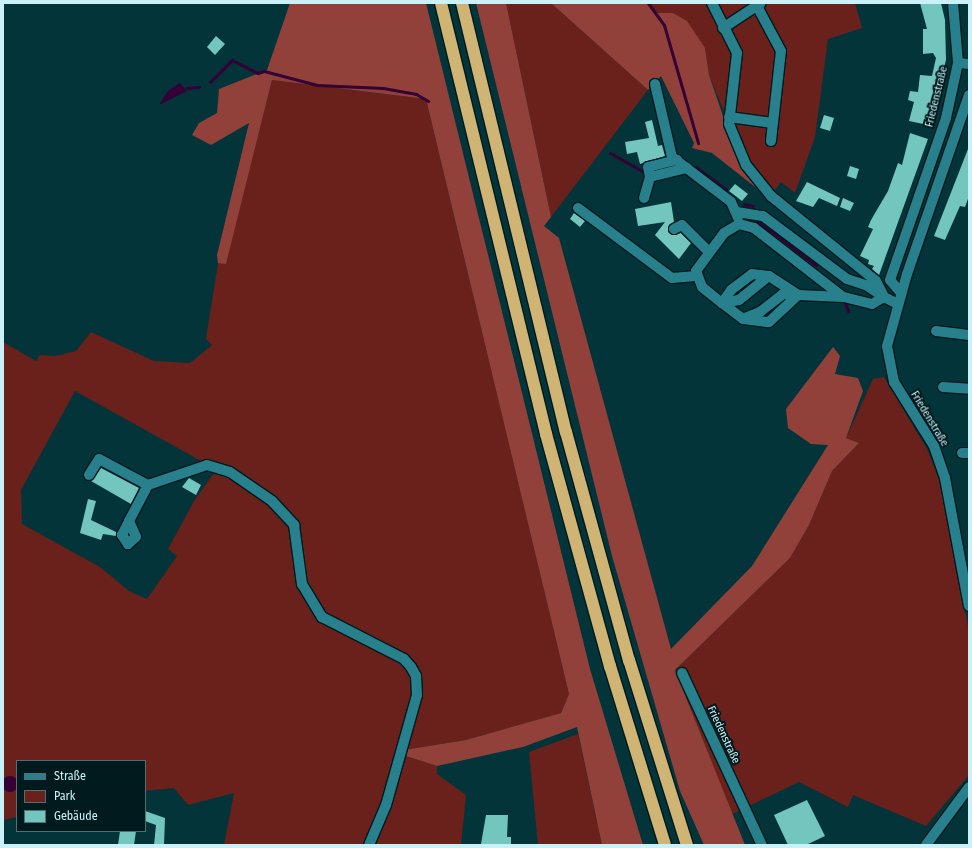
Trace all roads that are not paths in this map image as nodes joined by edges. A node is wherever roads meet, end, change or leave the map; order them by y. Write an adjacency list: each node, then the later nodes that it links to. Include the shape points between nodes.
1 (441, 3): 41 (highway, via 546,434 610,666)
2 (462, 3): 42 (highway, via 566,432 629,660)
3 (712, 3): 6 (street)
4 (953, 3): 7 (street, Friedenstraße)
5 (759, 4): 6 (street); 12 (street, via 780,51)
6 (723, 28): 11 (street, via 737,53)
7 (958, 63): 8 (street, Friedenstraße); 24 (street, Friedenstraße, via 946,118 890,280)
8 (969, 64)
9 (655, 84): 14 (street, via 667,141)
10 (969, 95): 24 (street, Friedenstraße)
11 (729, 118): 12 (street); 27 (street, via 736,147 764,189 876,281)
12 (774, 123): 13 (street)
13 (771, 141)
14 (677, 160): 15 (street); 16 (street, via 648,167)
15 (687, 168): 16 (street); 19 (street, via 731,202)
16 (650, 177): 17 (street)
17 (644, 198)
18 (578, 208): 23 (street, via 672,278)
19 (737, 212): 20 (street); 27 (street, via 763,216 847,279 866,285)
20 (739, 224): 22 (street, via 730,226); 26 (street, via 754,228)
21 (674, 229): 22 (street, via 682,225)
22 (709, 252): 23 (street)
23 (696, 276): 28 (street, via 702,287)
24 (901, 293): 29 (street, Friedenstraße)
25 (798, 296): 26 (street); 28 (street, via 769,276 739,300); 28 (street, via 768,322 743,320)
26 (843, 297): 27 (street, via 872,304)
27 (884, 297): 29 (street)
28 (722, 303)
29 (898, 304): 37 (street, Friedenstraße, via 888,339 890,368 903,402 934,446 945,478)
30 (936, 331): 31 (street)
31 (969, 335)
32 (943, 387): 33 (street)
33 (969, 389)
34 (89, 476): 35 (street, via 99,459)
35 (148, 485): 36 (street); 40 (street, via 190,469 217,466 285,513 297,535 302,584 310,602 322,617 341,630 404,659 416,676 417,695 397,757 386,805)
36 (129, 521)
37 (969, 606)
38 (682, 672): 43 (street, Friedenstraße)
39 (969, 787): 44 (street)
40 (369, 845)
41 (665, 845)
42 (687, 845)
43 (762, 845)
44 (926, 845)

